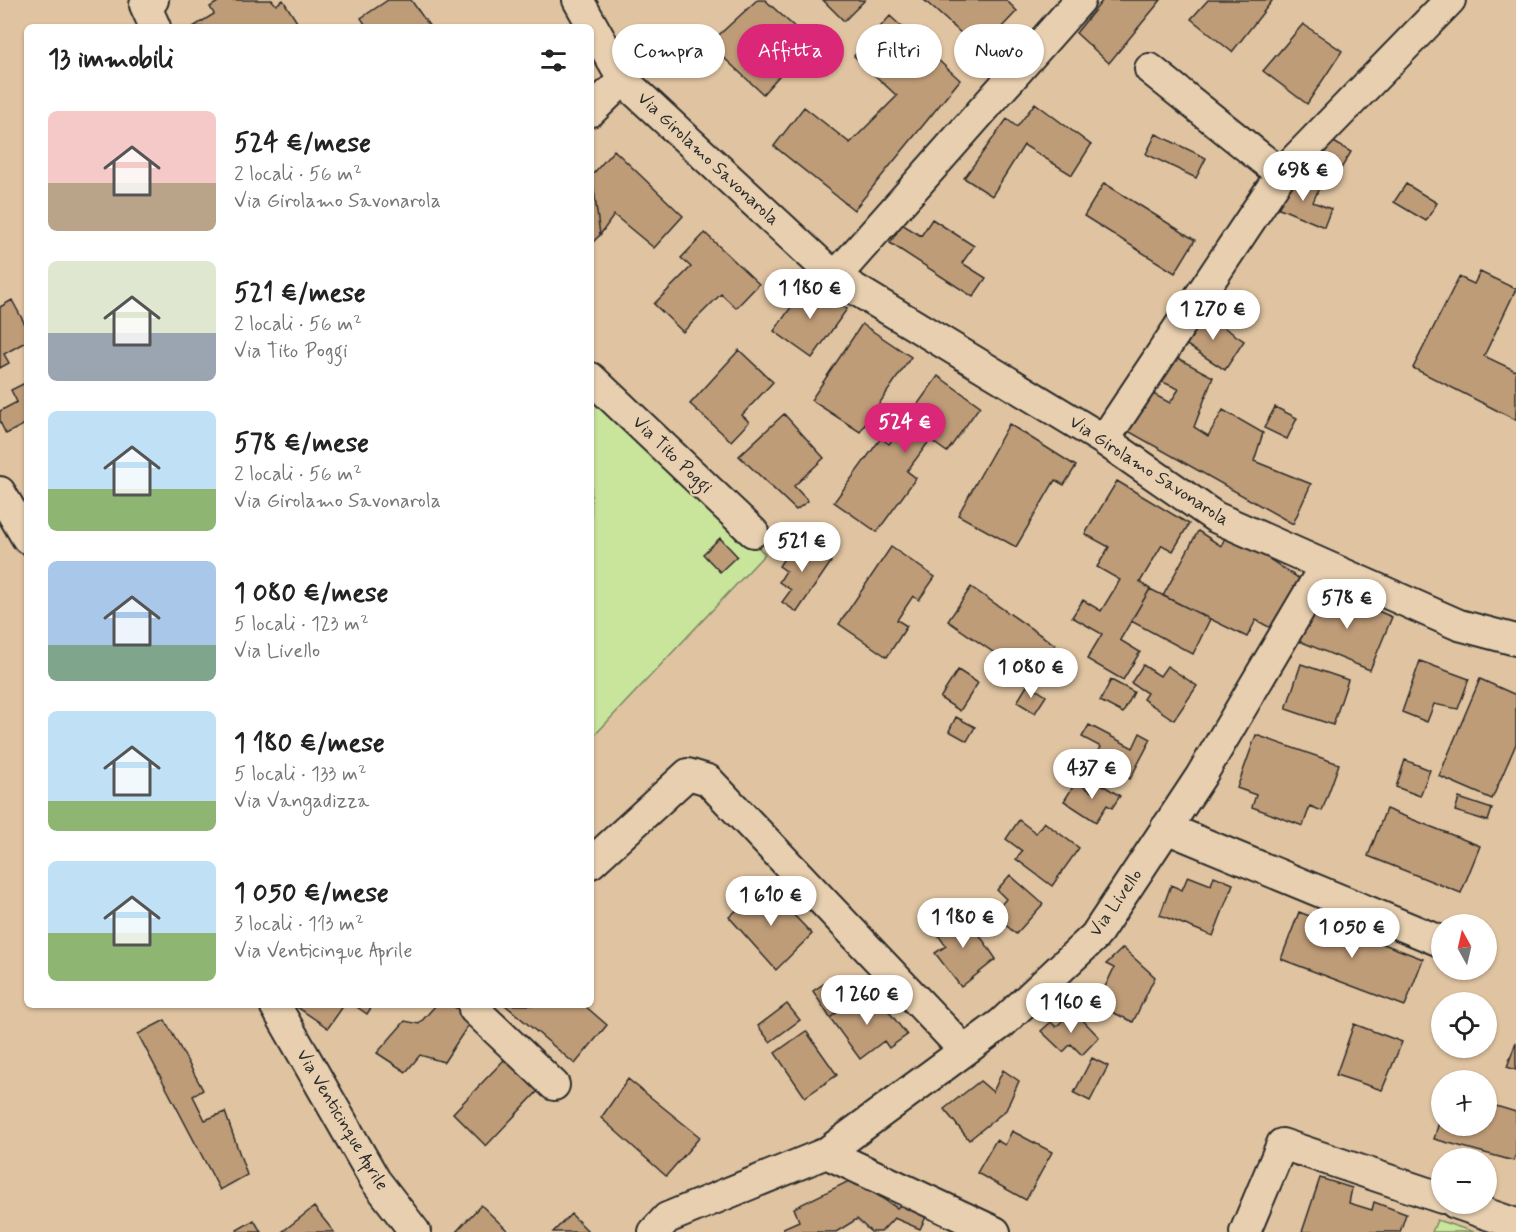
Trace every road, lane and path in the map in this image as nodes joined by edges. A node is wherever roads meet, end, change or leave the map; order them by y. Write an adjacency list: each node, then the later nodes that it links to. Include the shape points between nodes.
1 (578, 0): 4 (street, Via Girolamo Savonarola)
2 (1080, 0): 10 (street)
3 (1450, 0): 9 (street)
4 (592, 24)
5 (594, 28): 7 (street, Via Girolamo Savonarola)
6 (1149, 69): 9 (street)
7 (623, 80): 8 (street); 10 (street, Via Girolamo Savonarola)
8 (594, 108)
9 (1281, 174): 12 (street)
10 (835, 277): 12 (street, Via Girolamo Savonarola)
11 (594, 381): 14 (street, Via Tito Poggi)
12 (1104, 440): 16 (street, Via Girolamo Savonarola, via 1215,517)
13 (0, 492): 15 (street)
14 (753, 532)
15 (24, 533)
16 (1325, 567): 17 (street, Via Girolamo Savonarola, via 1459,625); 18 (street, Via Livello)
17 (1515, 635)
18 (1166, 828): 20 (street); 23 (street, Via Livello, via 1095,936 1002,1023)
19 (594, 860): 23 (street, via 688,774 708,780)
20 (1431, 937)
21 (277, 1008): 29 (street, Via Venticinque Aprile, via 375,1180)
22 (476, 1008): 24 (street)
23 (964, 1050): 25 (street, Via Livello)
24 (554, 1084)
25 (826, 1153): 30 (street, Via Livello, via 667,1218); 31 (street)
26 (1431, 1194): 32 (street, via 1282,1144)
27 (1487, 1214): 28 (street)
28 (1516, 1224)
29 (415, 1232)
30 (654, 1232)
31 (995, 1232)
32 (1245, 1232)

